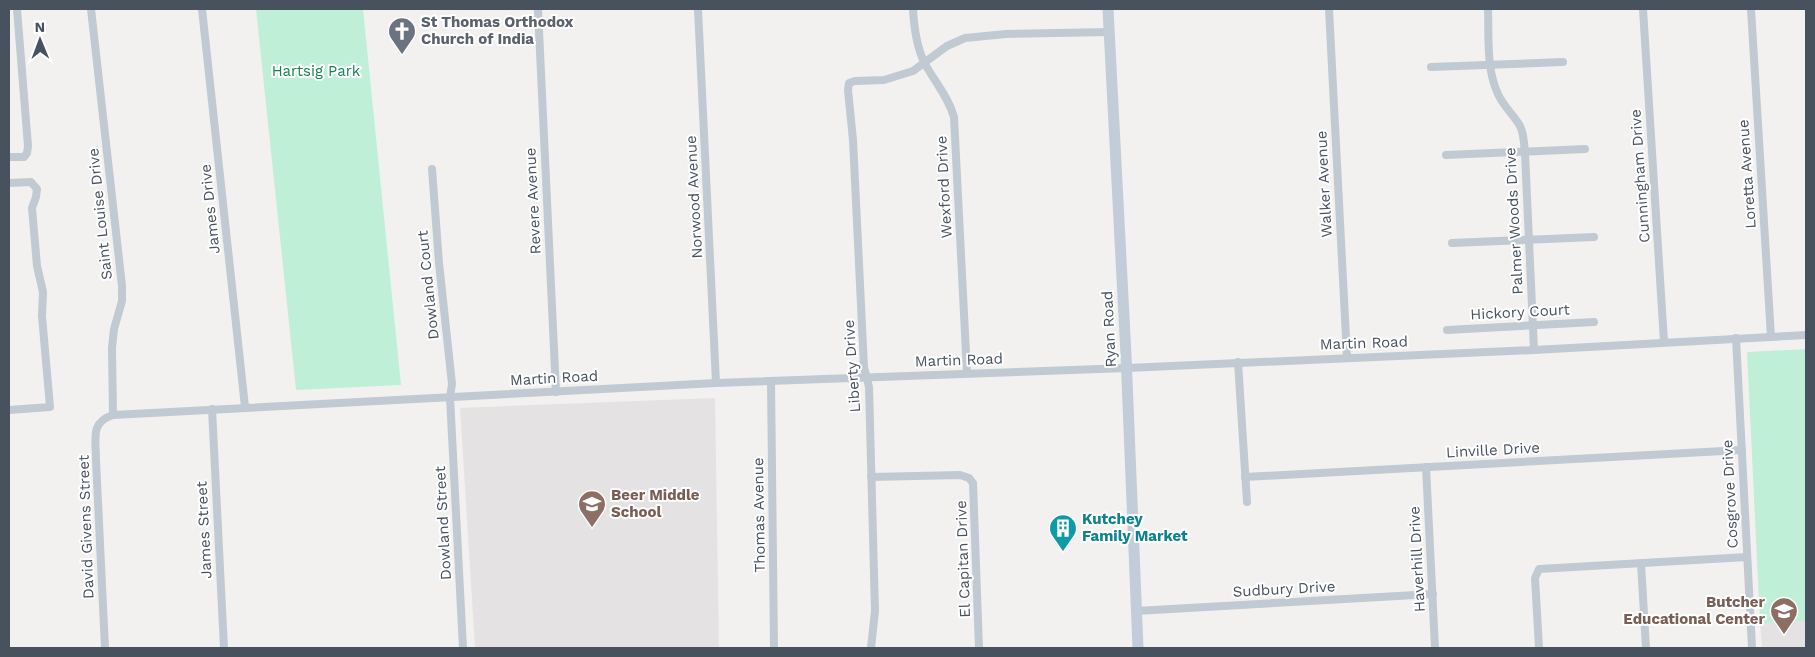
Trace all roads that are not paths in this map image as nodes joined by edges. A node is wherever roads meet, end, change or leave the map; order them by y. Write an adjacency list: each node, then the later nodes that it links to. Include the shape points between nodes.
1 (16, 9): 21 (street, via 26,149 21,157)
2 (91, 9): 47 (street, Saint Louise Drive, via 122,286 112,348)
3 (202, 9): 44 (street, James Drive)
4 (538, 9): 42 (street, Revere Avenue)
5 (698, 9): 41 (street, Norwood Avenue)
6 (913, 9): 14 (street, Wexford Drive, via 914,33)
7 (1108, 9): 13 (main road, Ryan Road)
8 (1329, 9): 35 (street, Walker Avenue)
9 (1488, 9): 16 (street, Palmer Woods Drive)
10 (1643, 9): 11 (street); 33 (street, Cunningham Drive)
11 (1648, 9)
12 (1750, 9): 31 (street, Loretta Avenue)
13 (1109, 32): 14 (street, via 965,38); 37 (main road, Ryan Road)
14 (924, 62): 38 (street, Wexford Drive, via 950,104 954,118); 39 (street, Liberty Drive, via 898,77 849,83)
15 (1563, 62): 16 (street)
16 (1491, 65): 17 (street); 19 (street, Palmer Woods Drive, via 1498,93 1523,135)
17 (1431, 67)
18 (1585, 149): 19 (street)
19 (1525, 153): 20 (street); 25 (street, Palmer Woods Drive)
20 (1446, 155)
21 (9, 158)
22 (432, 169): 43 (street, Dowland Court, via 452,384)
23 (9, 183): 46 (street, via 31,182 37,188 32,208 37,266 43,292 50,407)
24 (1594, 238): 25 (street)
25 (1529, 240): 26 (street); 28 (street, Palmer Woods Drive)
26 (1452, 243)
27 (1594, 322): 28 (street, Hickory Court)
28 (1534, 326): 29 (street, Hickory Court); 34 (street, Palmer Woods Drive)
29 (1447, 330)
30 (1806, 335): 31 (street, Martin Road)
31 (1771, 337): 32 (street, Martin Road)
32 (1736, 338): 33 (street, Martin Road); 48 (street, Cosgrove Drive)
33 (1664, 342): 34 (street, Martin Road)
34 (1534, 350): 35 (street, Martin Road)
35 (1347, 357): 36 (street, Martin Road)
36 (1238, 362): 37 (street, Martin Road); 51 (street)
37 (1126, 368): 38 (street, Martin Road); 56 (main road, Ryan Road)
38 (967, 373): 39 (street, Martin Road)
39 (867, 377): 40 (street, Martin Road); 50 (street, Liberty Drive)
40 (772, 381): 41 (street, Martin Road); 60 (street, Thomas Avenue)
41 (716, 383): 42 (street, Martin Road)
42 (556, 392): 43 (street, Martin Road)
43 (450, 397): 44 (street, Martin Road); 59 (street, Dowland Street)
44 (245, 407): 45 (street, Martin Road)
45 (212, 409): 47 (street, Martin Road); 58 (street, James Street)
46 (9, 410)
47 (114, 415): 57 (street, David Givens Street, via 105,418 96,430)
48 (1742, 450): 49 (street, Linville Drive); 53 (street, Cosgrove Drive)
49 (1426, 467): 51 (street, Linville Drive); 55 (street, Haverhill Drive)
50 (871, 477): 61 (street, Liberty Drive, via 876,611); 62 (street, El Capitan Drive, via 960,475 974,483)
51 (1245, 477): 52 (street)
52 (1247, 502)
53 (1747, 557): 54 (street); 67 (street, Cosgrove Drive)
54 (1641, 563): 65 (street, via 1543,568 1536,572); 66 (street)
55 (1432, 594): 56 (street, Sudbury Drive); 64 (street, Haverhill Drive)
56 (1136, 610): 63 (main road, Ryan Road)
57 (105, 648)
58 (224, 648)
59 (464, 648)
60 (774, 648)
61 (871, 648)
62 (979, 648)
63 (1138, 648)
64 (1436, 648)
65 (1539, 648)
66 (1646, 648)
67 (1752, 648)

